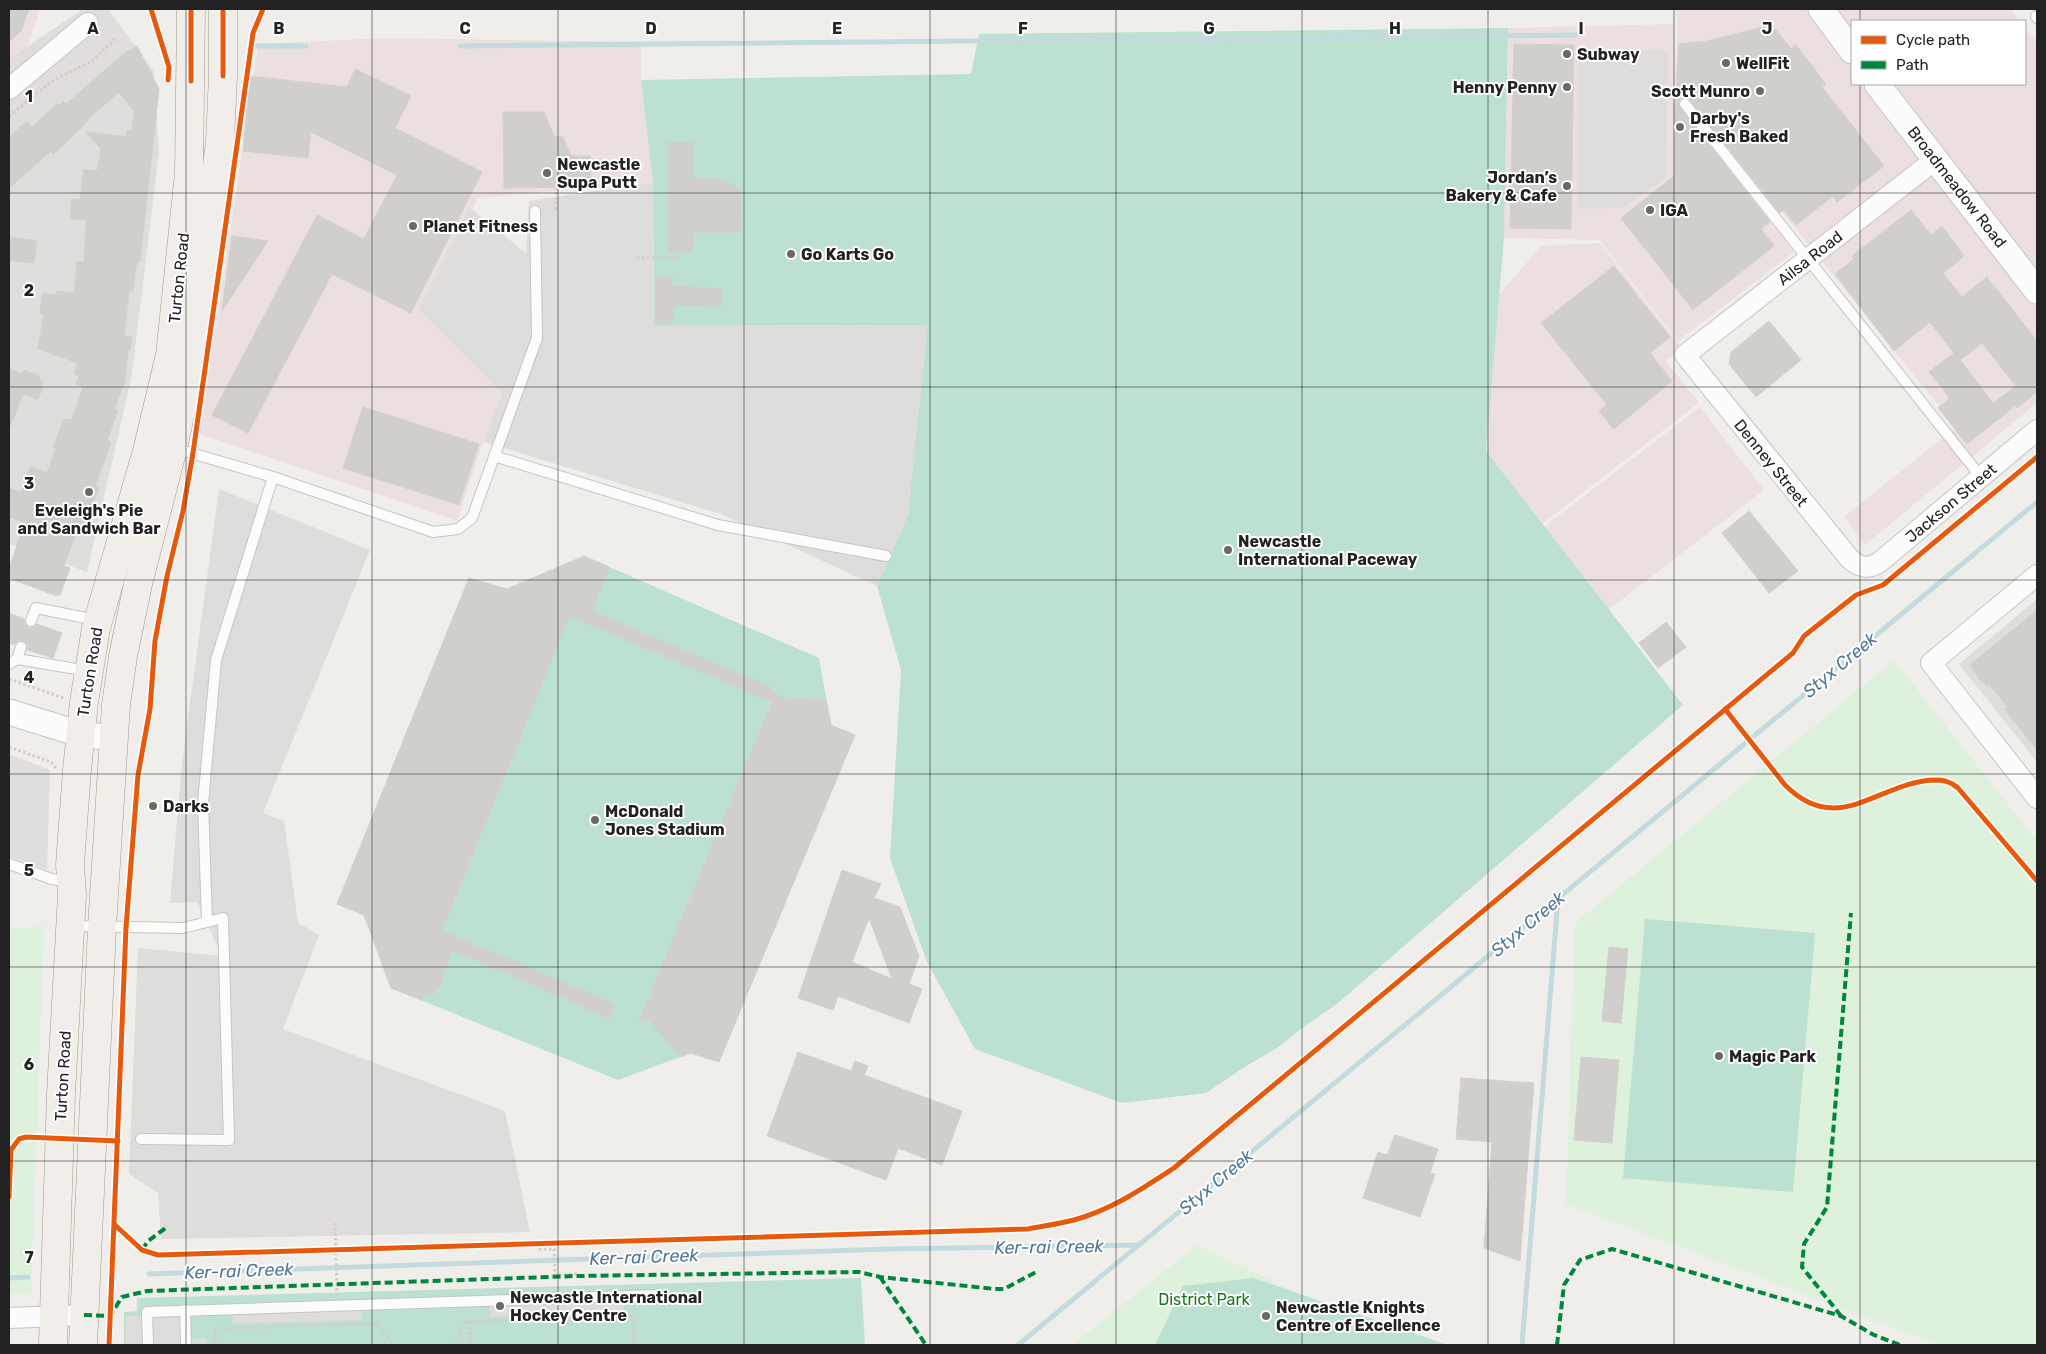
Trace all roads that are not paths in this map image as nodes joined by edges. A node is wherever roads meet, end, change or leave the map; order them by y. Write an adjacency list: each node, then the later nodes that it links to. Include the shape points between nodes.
1 (171, 9): 7 (main road)
2 (191, 9): 7 (main road, Turton Road)
3 (223, 9): 17 (main road, Turton Road, via 220,142 197,336)
4 (1820, 9): 6 (street)
5 (88, 23): 9 (street)
6 (1851, 50)
7 (191, 81): 24 (main road, Turton Road, via 189,173 170,355 147,451)
8 (1878, 85): 11 (street, Broadmeadow Road)
9 (9, 89)
10 (1685, 104): 13 (lane)
11 (1936, 159): 13 (street, Ailsa Road); 14 (street, Broadmeadow Road)
12 (534, 211): 18 (lane, via 537,338)
13 (1808, 260): 15 (street, Ailsa Road); 20 (lane)
14 (2037, 290)
15 (1685, 355): 22 (street, Denney Street, via 1849,558)
16 (2037, 430): 20 (street, Jackson Street)
17 (173, 448): 19 (lane); 31 (main road, Turton Road, via 123,656)
18 (494, 456): 19 (lane, via 472,518 458,529 433,532); 21 (lane, via 718,525)
19 (273, 477): 35 (lane, via 214,667 203,802)
20 (1981, 477): 22 (street, Jackson Street, via 1882,561 1872,566)
21 (886, 556)
22 (1861, 566)
23 (2037, 575): 32 (street, via 1931,662)
24 (98, 620): 25 (lane, via 36,608); 28 (main road, Turton Road)
25 (30, 621)
26 (21, 648): 27 (lane)
27 (13, 661): 28 (lane)
28 (89, 671): 30 (main road, Turton Road)
29 (9, 712): 30 (street)
30 (80, 734): 31 (street); 34 (main road, Turton Road)
31 (113, 738): 37 (main road, Turton Road)
32 (2037, 798)
33 (9, 864): 34 (lane)
34 (71, 882): 36 (main road, Turton Road)
35 (207, 922): 37 (lane, via 184,928); 38 (lane, via 224,918 229,1140)
36 (71, 926): 37 (lane); 42 (main road, Turton Road, via 61,1094)
37 (102, 926): 41 (main road, Turton Road)
38 (141, 1139)
39 (659, 1295): 40 (lane)
40 (186, 1310): 46 (lane, via 147,1312); 47 (lane)
41 (84, 1315): 42 (street); 45 (main road, Turton Road)
42 (54, 1316): 43 (street); 44 (main road, Turton Road)
43 (9, 1318)
44 (53, 1345)
45 (83, 1345)
46 (148, 1345)
47 (186, 1345)

